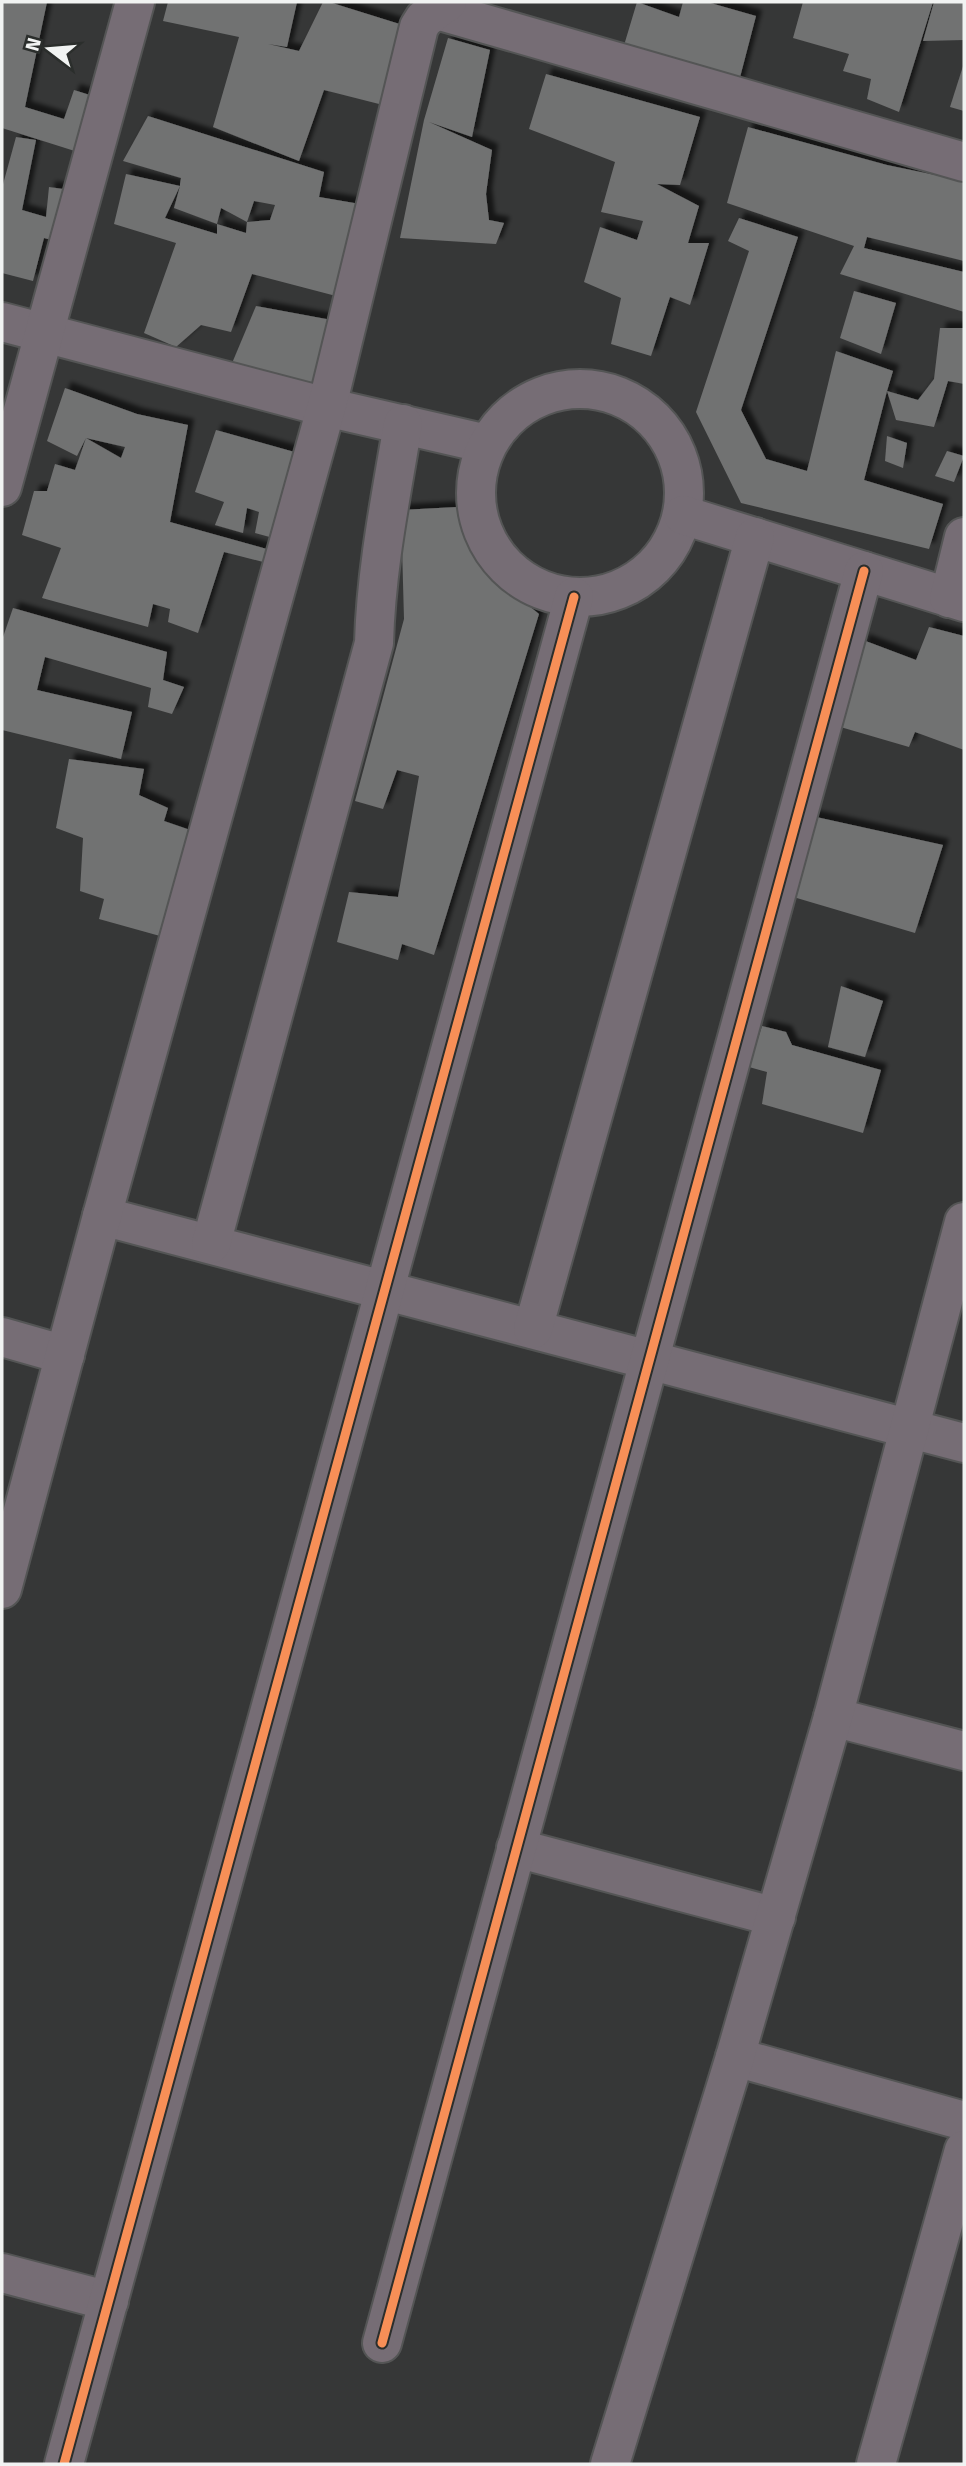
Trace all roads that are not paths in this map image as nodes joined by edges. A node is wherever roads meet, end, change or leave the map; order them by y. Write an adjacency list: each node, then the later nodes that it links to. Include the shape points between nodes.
1 (135, 2): 5 (street)
2 (442, 6): 3 (street); 6 (street, via 419,27)
3 (964, 162)
4 (2, 323): 5 (street)
5 (44, 333): 6 (street); 9 (street)
6 (326, 407): 7 (street); 16 (street)
7 (403, 424): 8 (street); 18 (street, via 381,551 374,643)
8 (487, 444): 10 (street, via 509,415 540,396 584,388 619,395 650,414 672,442 684,477); 14 (street, via 478,470 476,507 484,536 505,566 534,588)
9 (2, 487)
10 (683, 514): 11 (street); 14 (street, via 669,548 645,576 594,597)
11 (755, 537): 13 (street); 20 (street)
12 (964, 537): 15 (street)
13 (864, 571): 15 (street); 23 (street)
14 (574, 597): 19 (street)
15 (957, 600)
16 (102, 1216): 18 (street); 22 (street)
17 (964, 1222): 24 (street)
18 (211, 1244): 19 (street)
19 (385, 1290): 20 (street); 35 (street)
20 (533, 1329): 23 (street)
21 (2, 1337): 22 (street)
22 (65, 1355): 26 (street)
23 (650, 1360): 24 (street); 29 (street)
24 (911, 1429): 25 (street); 27 (street)
25 (964, 1443)
26 (2, 1589)
27 (833, 1717): 28 (street); 30 (street)
28 (964, 1751)
29 (516, 1848): 30 (street); 36 (street)
30 (776, 1917): 31 (street)
31 (735, 2057): 32 (street); 38 (street)
32 (964, 2121)
33 (964, 2150): 39 (street)
34 (2, 2273): 35 (street)
35 (109, 2301): 37 (street)
36 (382, 2343)
37 (64, 2464)
38 (610, 2464)
39 (876, 2464)

